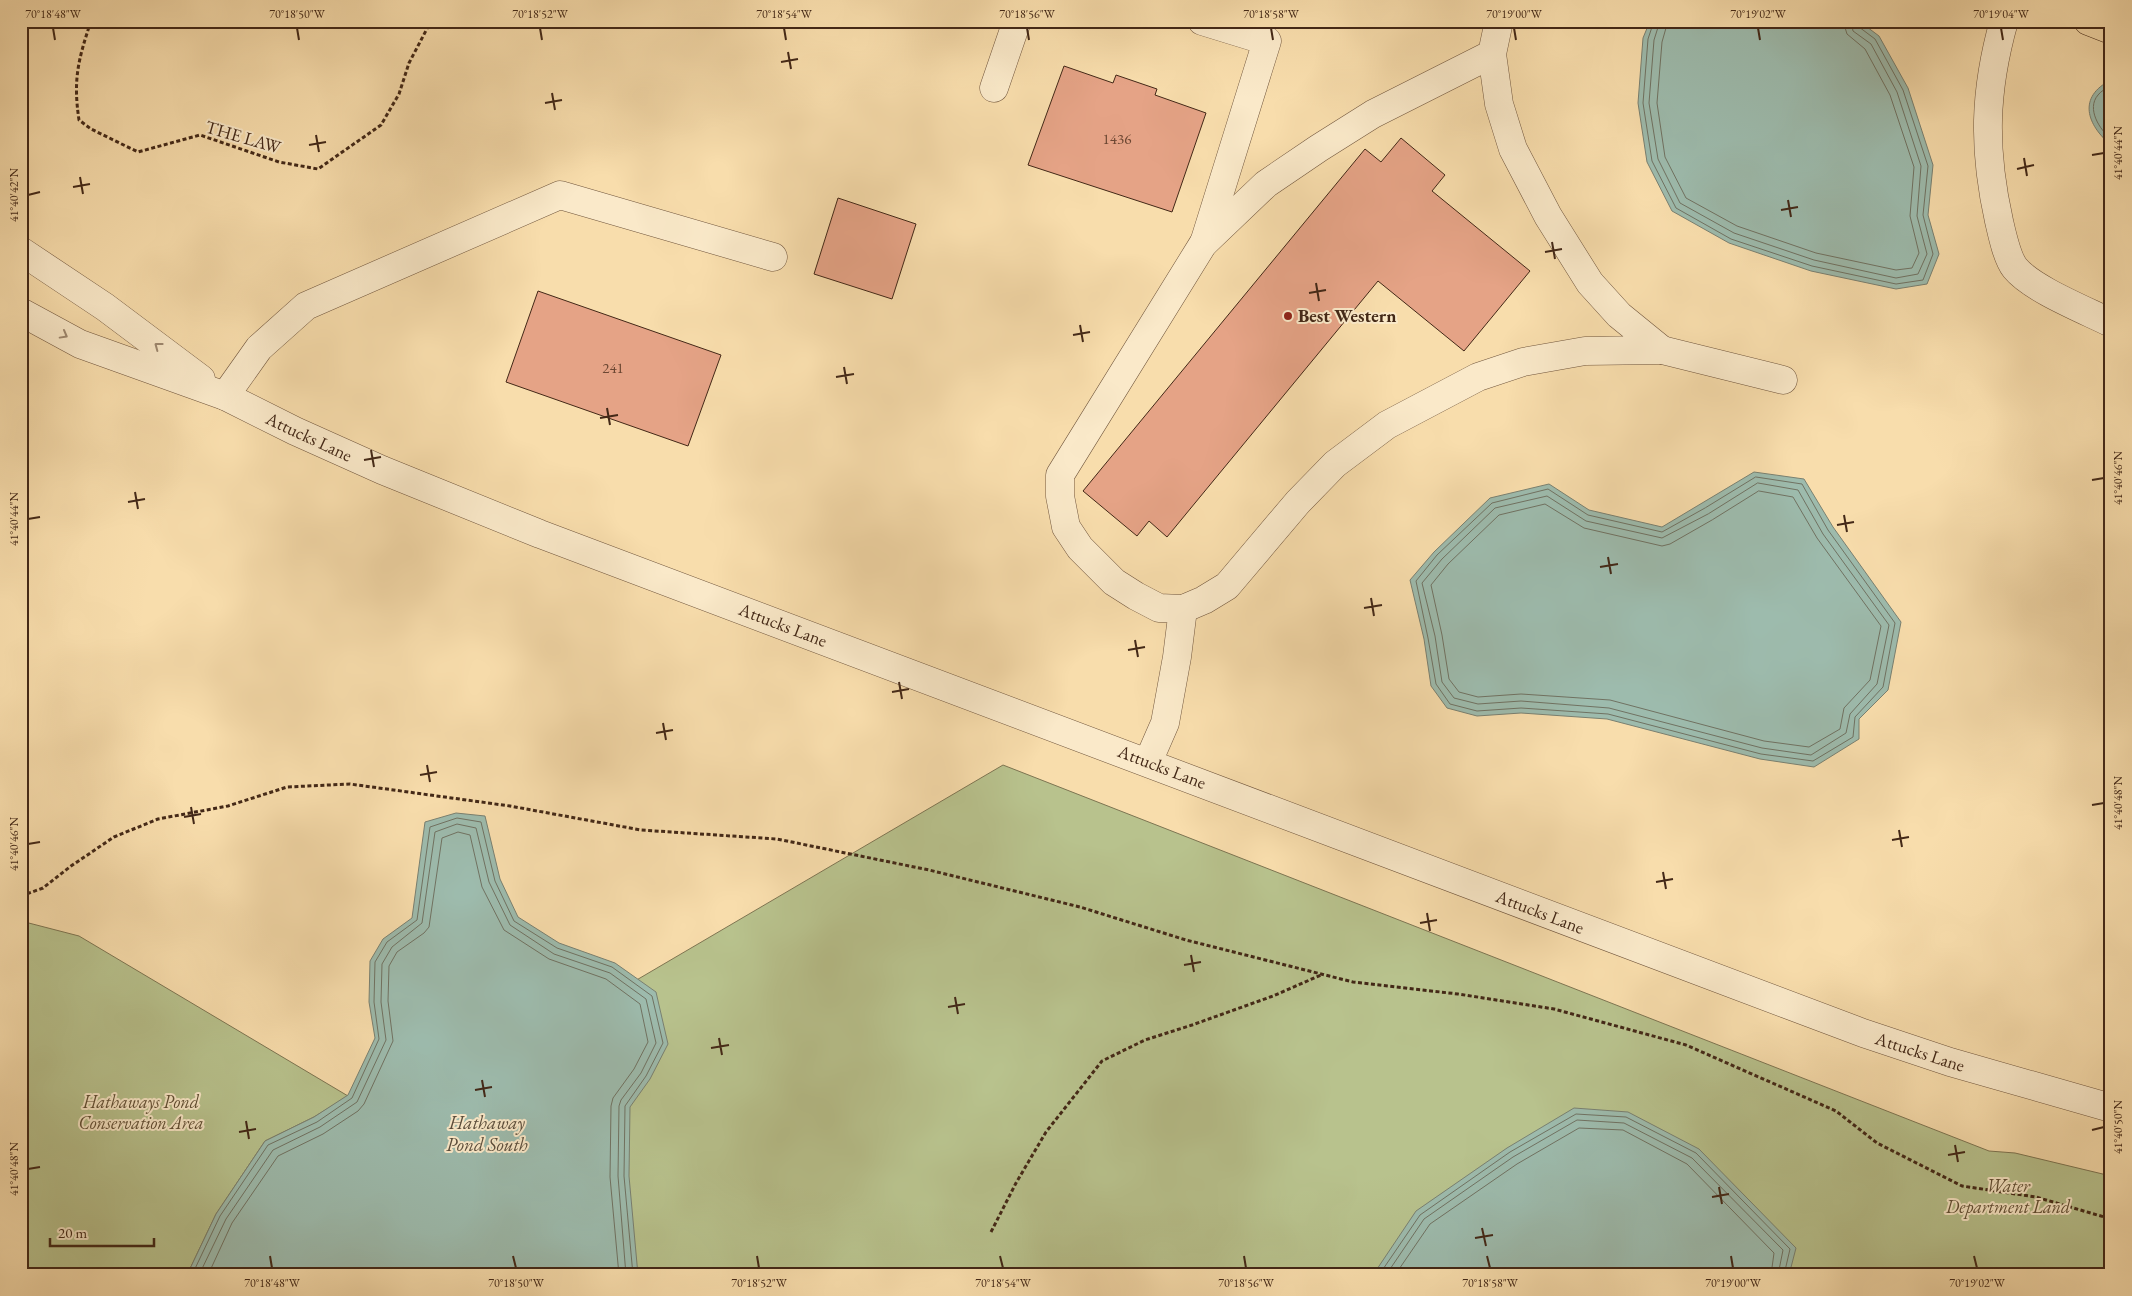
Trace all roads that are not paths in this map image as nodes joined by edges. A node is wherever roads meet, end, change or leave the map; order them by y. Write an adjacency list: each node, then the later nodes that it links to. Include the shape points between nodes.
1 (1017, 21): 8 (street)
2 (1202, 21): 9 (street, via 1267,41)
3 (1499, 21): 7 (street)
4 (2004, 21): 13 (street, via 1993,64 1987,129 1989,164 2002,236 2014,267 2026,278)
5 (2088, 21): 6 (main road)
6 (2111, 30)
7 (1492, 54): 9 (street, via 1373,114 1319,148 1266,184); 14 (street, via 1499,104 1512,149 1548,216 1590,282 1618,315)
8 (994, 88)
9 (1203, 244): 17 (street, via 1060,475 1066,527 1080,548 1114,582 1136,596 1159,608)
10 (21, 251): 16 (street, Attucks Lane, one-way to 10, via 105,307)
11 (772, 257): 16 (street, via 560,195 306,306 259,348)
12 (21, 312): 16 (street, Attucks Lane, one-way to 16, via 80,344)
13 (2111, 322)
14 (1662, 350): 15 (street); 17 (street, via 1585,350 1522,362 1478,376 1396,421 1335,464 1298,502 1227,586)
15 (1782, 380)
16 (225, 396): 18 (street, Attucks Lane, via 382,470 540,534)
17 (1182, 609): 18 (street, via 1165,723)
18 (1148, 762): 19 (street, Attucks Lane, via 1863,1033 1950,1062)
19 (2111, 1108)

